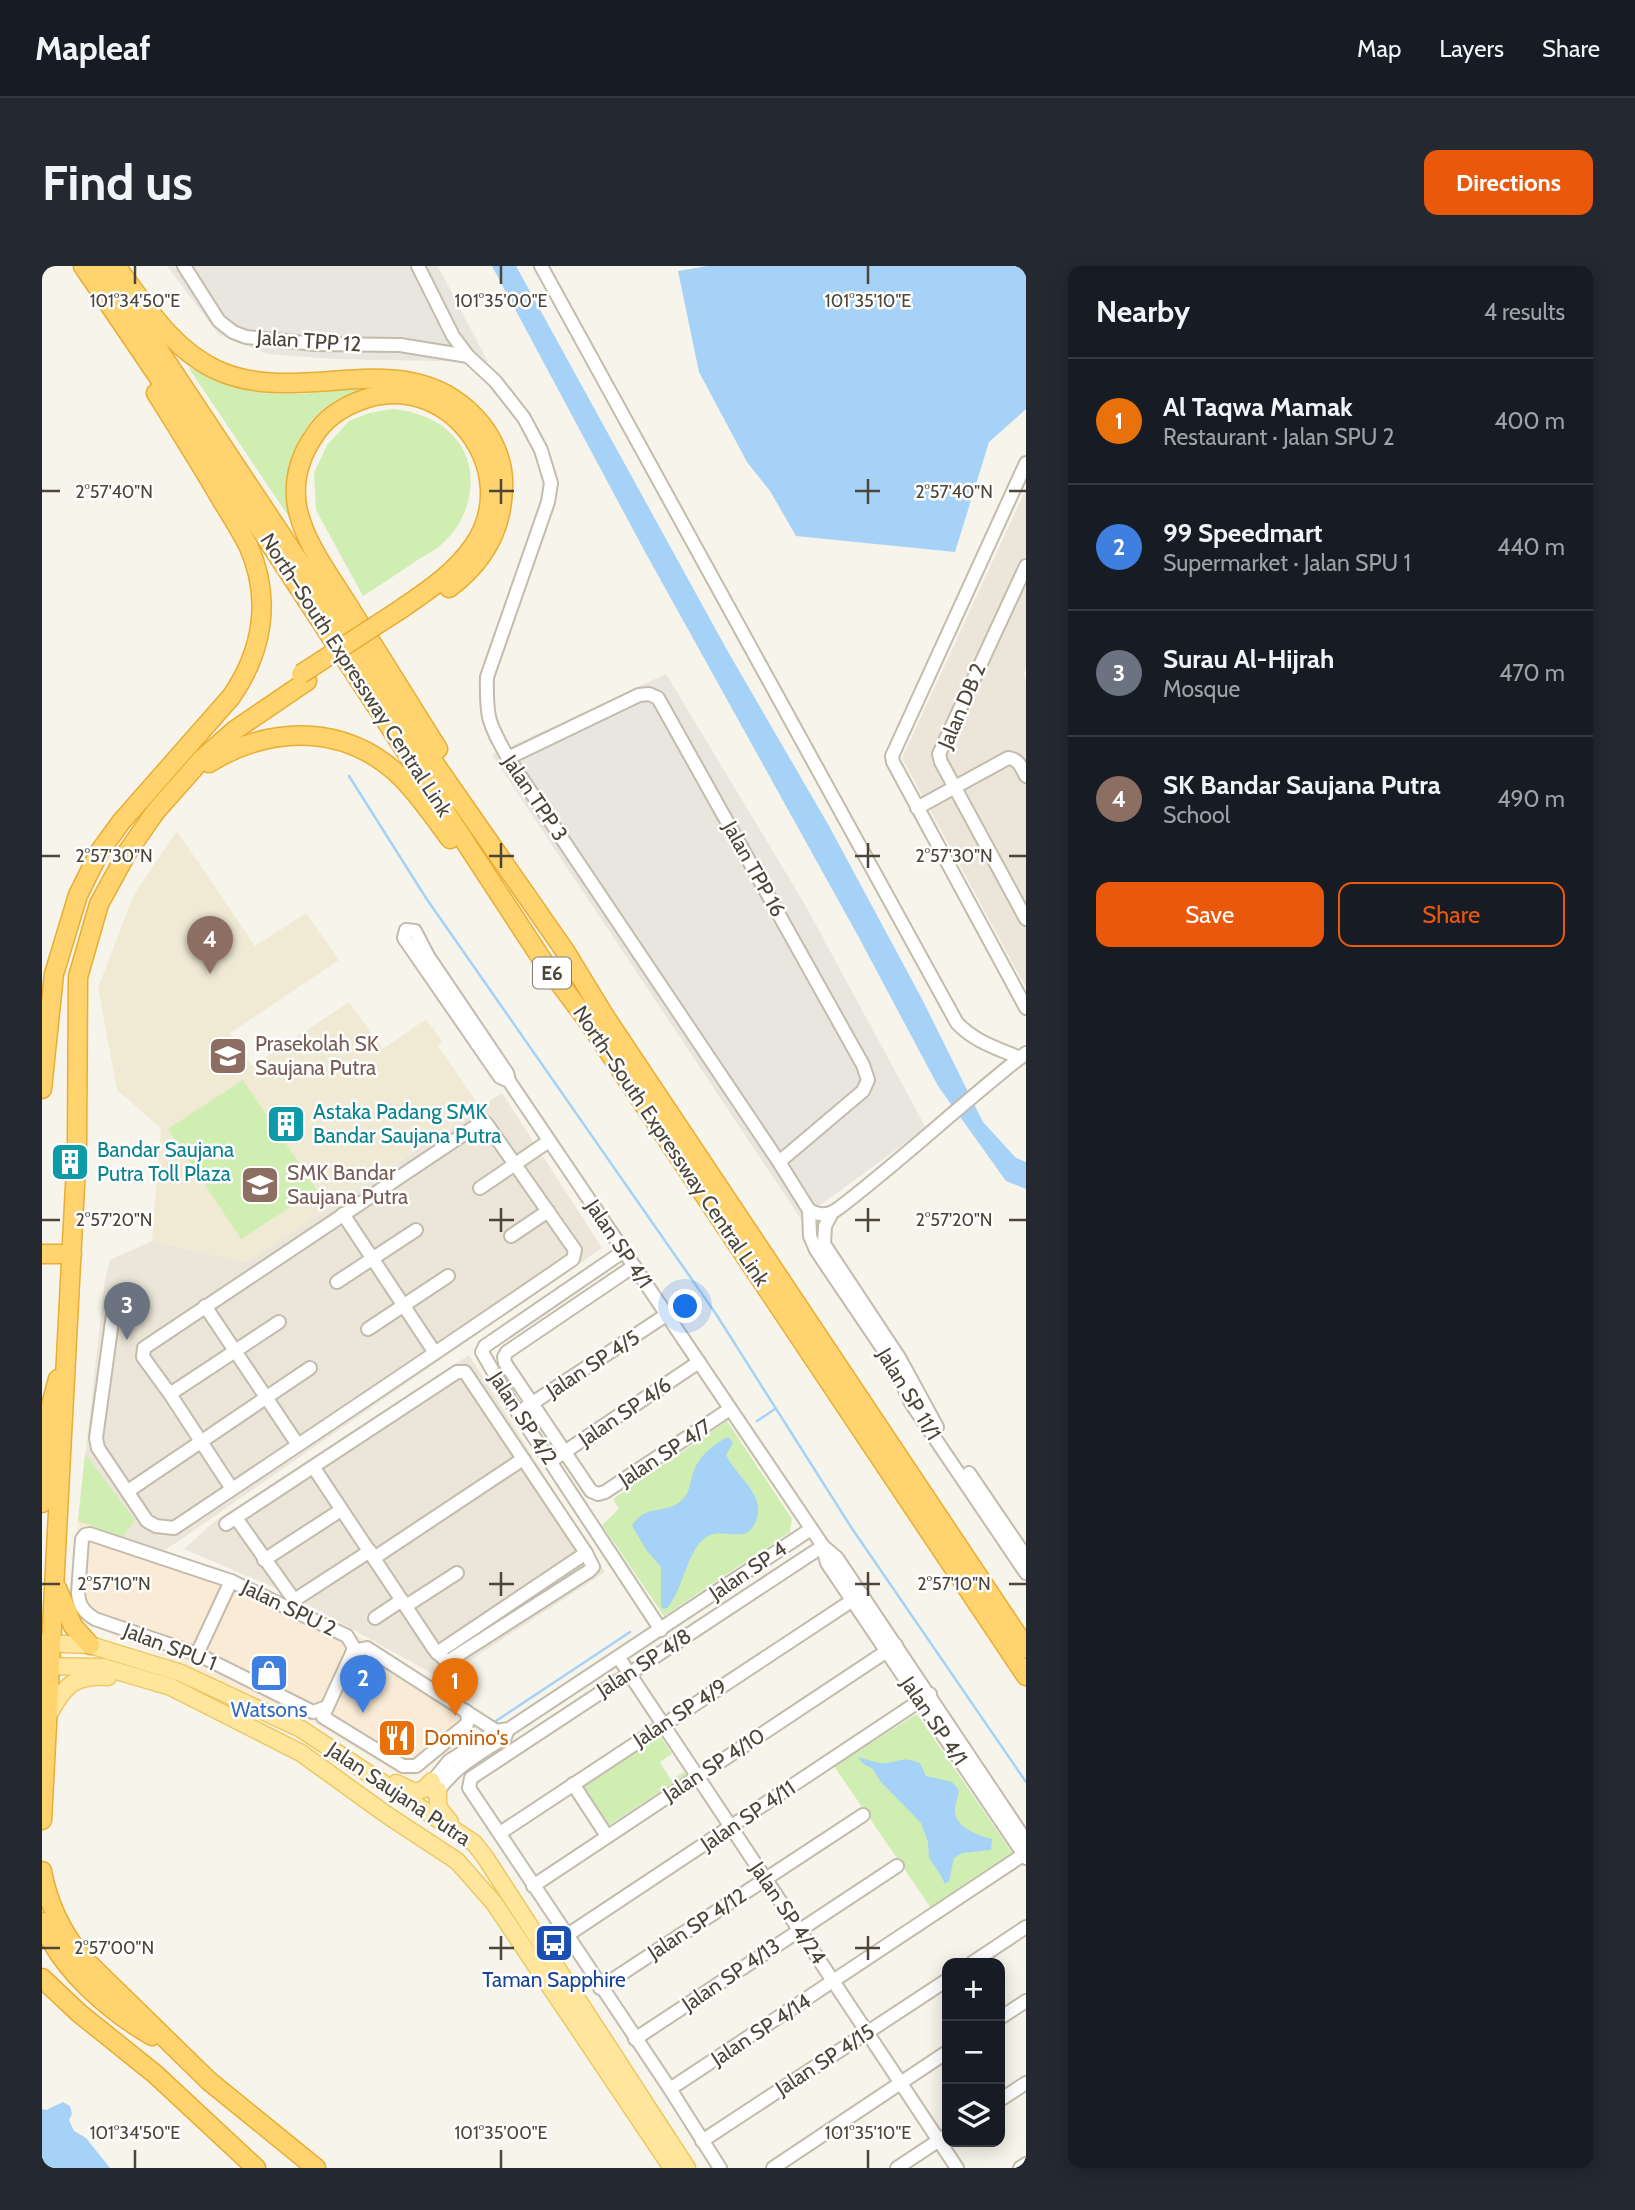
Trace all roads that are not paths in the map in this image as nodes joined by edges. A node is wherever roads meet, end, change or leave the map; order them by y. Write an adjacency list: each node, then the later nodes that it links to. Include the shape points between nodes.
1 (76, 266): 13 (highway, via 248,545 260,584 261,629 245,677)
2 (83, 266): 21 (highway, North–South Expressway Central Link / E6)
3 (103, 266): 20 (highway, North–South Expressway Central Link / E6, via 405,721)
4 (116, 266): 11 (highway, via 171,338 218,371 288,384 416,381 452,396 482,424 499,457 503,478 495,535 484,554 452,586)
5 (184, 266): 8 (street, Jalan TPP 12, via 219,321 246,337 400,345)
6 (418, 266): 8 (street, Jalan TPP 3)
7 (541, 266): 23 (street, via 957,1023 982,1043)
8 (468, 356): 14 (street, Jalan TPP 3, via 524,418 551,483 487,677 489,725)
9 (1026, 463): 18 (street, via 894,747 893,762)
10 (1026, 566): 17 (street, Jalan DB 2, via 942,744 941,762)
11 (400, 615): 12 (highway); 20 (highway, via 469,551 488,514 489,485 480,448 458,419 431,401 386,394 333,414 317,431 299,464 299,513 315,552)
12 (304, 678): 13 (highway); 16 (highway, via 235,730)
13 (176, 758): 25 (highway, via 100,851 78,895 54,974)
14 (508, 758): 27 (street, Jalan TPP 3); 27 (street, Jalan TPP 16, via 639,695 658,698 868,1080 863,1091)
15 (1026, 776): 17 (street, via 1019,764 1008,758)
16 (183, 779): 21 (highway, via 223,755 267,738 316,737 368,752 402,779 429,811); 38 (highway, via 128,851 99,904 78,978)
17 (955, 786): 18 (street); 19 (street, Jalan DB 2)
18 (917, 808): 22 (street)
19 (1026, 919)
20 (565, 951): 92 (highway, North–South Expressway Central Link / E6)
21 (544, 961): 98 (highway, North–South Expressway Central Link / E6)
22 (1026, 1008)
23 (1023, 1056): 32 (street)
24 (509, 1081): 24 (street, Jalan SP 4/1, via 500,1077 404,938 406,930 415,931); 26 (street, Jalan SP 4/1)
25 (42, 1089)
26 (549, 1141): 28 (street); 36 (street, Jalan SP 4/1)
27 (779, 1162): 30 (street, Jalan TPP 3)
28 (515, 1163): 29 (street); 31 (street); 33 (street, via 482,1122)
29 (480, 1188)
30 (809, 1210): 32 (street, via 820,1215); 82 (street, Jalan SP 11/1, via 816,1250 892,1364 911,1403)
31 (548, 1211): 35 (street); 43 (street, via 575,1255)
32 (832, 1213): 79 (street, Jalan SP 11/1, via 823,1235 831,1258 900,1359 929,1415)
33 (343, 1214): 39 (street); 44 (street)
34 (416, 1230): 39 (street)
35 (511, 1236)
36 (624, 1251): 40 (street, Jalan SP 4/1); 48 (street, Jalan SP 4/2)
37 (42, 1254): 38 (highway)
38 (72, 1254): 51 (highway)
39 (373, 1258): 42 (street); 45 (street)
40 (634, 1266): 47 (street, Jalan SP 4/1); 59 (street, via 507,1352 505,1363)
41 (447, 1276): 45 (street)
42 (337, 1282)
43 (513, 1300): 48 (street); 53 (street)
44 (205, 1306): 52 (street); 56 (street, via 142,1352)
45 (404, 1306): 50 (street); 53 (street)
46 (114, 1307): 70 (street, via 96,1443)
47 (666, 1315): 54 (street, Jalan SP 4/1); 59 (street, Jalan SP 4/5)
48 (527, 1318): 58 (street, Jalan SP 4/2, via 482,1352)
49 (279, 1322): 52 (street)
50 (368, 1329)
51 (67, 1345): 71 (highway, via 46,1424); 83 (highway)
52 (235, 1352): 56 (street); 57 (street)
53 (435, 1353): 64 (street)
54 (699, 1362): 60 (street, Jalan SP 4/1); 65 (street, Jalan SP 4/6)
55 (310, 1368): 57 (street)
56 (170, 1394): 63 (street)
57 (267, 1399): 63 (street); 64 (street)
58 (509, 1399): 61 (street); 62 (street, Jalan SP 4/2)
59 (531, 1404): 62 (street, Jalan SP 4/5); 65 (street)
60 (730, 1409): 65 (street, Jalan SP 4/7, via 606,1492 591,1491); 73 (street, Jalan SP 4/1)
61 (491, 1412): 66 (street); 68 (street, via 461,1370)
62 (519, 1412): 67 (street, Jalan SP 4/2)
63 (201, 1442): 69 (street); 70 (street)
64 (298, 1445): 69 (street)
65 (564, 1452): 67 (street, Jalan SP 4/6)
66 (523, 1459): 78 (street); 86 (street, via 586,1553 437,1653)
67 (551, 1461): 88 (street, Jalan SP 4/2)
68 (314, 1468): 72 (street); 80 (street, Jalan SPU 2, via 231,1521)
69 (232, 1489): 70 (street, via 173,1528 147,1521)
70 (128, 1491)
71 (42, 1503)
72 (341, 1510): 78 (street); 80 (street)
73 (799, 1512): 74 (street, Jalan SP 4/1); 76 (street)
74 (811, 1529): 76 (street, Jalan SP 4); 77 (street, Jalan SP 4/1)
75 (85, 1535): 84 (street, Jalan SPU 2); 94 (street, Jalan SPU 1, via 78,1593 86,1614)
76 (794, 1540): 88 (street, Jalan SP 4)
77 (823, 1546): 85 (street, Jalan SP 4/1, via 827,1563); 97 (street, Jalan SP 4/8)
78 (372, 1555): 80 (street, Jalan SPU 2, via 296,1599); 86 (street)
79 (1026, 1557)
80 (264, 1560)
81 (457, 1573): 86 (street)
82 (1026, 1573)
83 (55, 1581): 89 (highway); 90 (highway, via 73,1626)
84 (231, 1581): 93 (street, Jalan SPU 2, via 347,1636); 94 (street)
85 (857, 1597): 91 (street, Jalan SP 4/1); 104 (street, Jalan SP 4/9)
86 (404, 1603): 87 (street)
87 (375, 1618)
88 (662, 1630): 95 (street, Jalan SP 4)
89 (47, 1643): 90 (main road, Jalan Saujana Putra); 96 (highway)
90 (90, 1645): 105 (main road, Jalan Saujana Putra, via 181,1673)
91 (892, 1648): 100 (street, Jalan SP 4/1); 109 (street, Jalan SP 4/10)
92 (1026, 1648)
93 (353, 1651): 101 (street, Jalan SPU 2, via 367,1648); 103 (street)
94 (197, 1654): 103 (street, Jalan SPU 1)
95 (619, 1658): 97 (street, Jalan SP 4/24); 106 (street, Jalan SP 4)
96 (46, 1666): 99 (main road, Jalan Saujana Putra, via 103,1667); 102 (highway)
97 (629, 1673): 104 (street, Jalan SP 4/24); 116 (street, Jalan SP 4/8, via 471,1778 469,1788)
98 (1026, 1676)
99 (192, 1696): 102 (main road, via 178,1697 95,1676 71,1683); 108 (main road, Jalan Saujana Putra)
100 (925, 1698): 115 (street, Jalan SP 4/11); 119 (street, Jalan SP 4/1); 120 (street, Jalan SP 4/1)
101 (466, 1711): 103 (street, Jalan SPU 1, via 467,1724 409,1768); 106 (street, Jalan SPU 2)
102 (48, 1716): 114 (highway)
103 (320, 1716): 105 (main road, via 313,1726); 107 (main road)
104 (664, 1724): 109 (street, Jalan SP 4/24); 110 (street, Jalan SP 4/9)
105 (297, 1727): 107 (main road, Jalan Saujana Putra)
106 (503, 1732): 111 (street, Jalan SP 4, via 449,1761)
107 (325, 1745): 111 (main road, via 415,1792); 112 (main road, Jalan Saujana Putra)
108 (301, 1753): 112 (main road, via 320,1759 400,1811); 125 (main road, Jalan Saujana Putra, via 457,1861)
109 (697, 1776): 115 (street, Jalan SP 4/24); 117 (street, Jalan SP 4/10)
110 (573, 1784): 116 (street, Jalan SP 4/9); 117 (street)
111 (435, 1786): 112 (street, Jalan SP 4, via 422,1796); 118 (main road, via 442,1814)
112 (419, 1808): 118 (main road, Jalan Saujana Putra); 125 (main road, via 419,1822 467,1856)
113 (863, 1815): 123 (street, Jalan SP 4/12)
114 (42, 1820)
115 (731, 1827): 123 (street, Jalan SP 4/24); 129 (street, Jalan SP 4/11)
116 (500, 1833): 124 (street)
117 (607, 1836): 124 (street, Jalan SP 4/10)
118 (469, 1840): 155 (main road, Jalan Saujana Putra, via 485,1857)
119 (1026, 1841)
120 (1025, 1855): 133 (street, Jalan SP 4/14)
121 (897, 1866): 128 (street, Jalan SP 4/13)
122 (42, 1871): 140 (highway, via 46,1892 70,1942)
123 (765, 1879): 128 (street, Jalan SP 4/24); 135 (street, Jalan SP 4/12)
124 (533, 1886): 129 (street)
125 (494, 1903): 154 (main road, Jalan Saujana Putra)
126 (42, 1922): 140 (highway, via 58,1952 112,2009)
127 (1026, 1927): 131 (street)
128 (799, 1930): 133 (street, Jalan SP 4/24); 139 (street, Jalan SP 4/13)
129 (566, 1936): 135 (street)
130 (42, 1942): 142 (highway)
131 (980, 1958)
132 (42, 1978): 142 (highway)
133 (833, 1982): 138 (street, Jalan SP 4/24); 145 (street, Jalan SP 4/14)
134 (942, 1982): 138 (street, Jalan SP 4/15)
135 (600, 1988): 139 (street)
136 (1026, 2001): 137 (street)
137 (1005, 2015)
138 (867, 2033): 144 (street, Jalan SP 4/24); 149 (street, Jalan SP 4/15)
139 (635, 2039): 145 (street)
140 (179, 2053): 153 (highway)
141 (942, 2055): 144 (street)
142 (155, 2074): 152 (highway)
143 (1026, 2082): 146 (street)
144 (901, 2083): 147 (street, Jalan SP 4/24); 157 (street)
145 (670, 2089): 149 (street)
146 (1005, 2097)
147 (942, 2136)
148 (942, 2138): 158 (street)
149 (702, 2141): 156 (street)
150 (948, 2147): 159 (street, Jalan SP 4/24)
151 (1026, 2164): 160 (street)
152 (256, 2168)
153 (316, 2168)
154 (672, 2168)
155 (687, 2168)
156 (720, 2168)
157 (773, 2168)
158 (897, 2168)
159 (957, 2168)
160 (1020, 2168)

